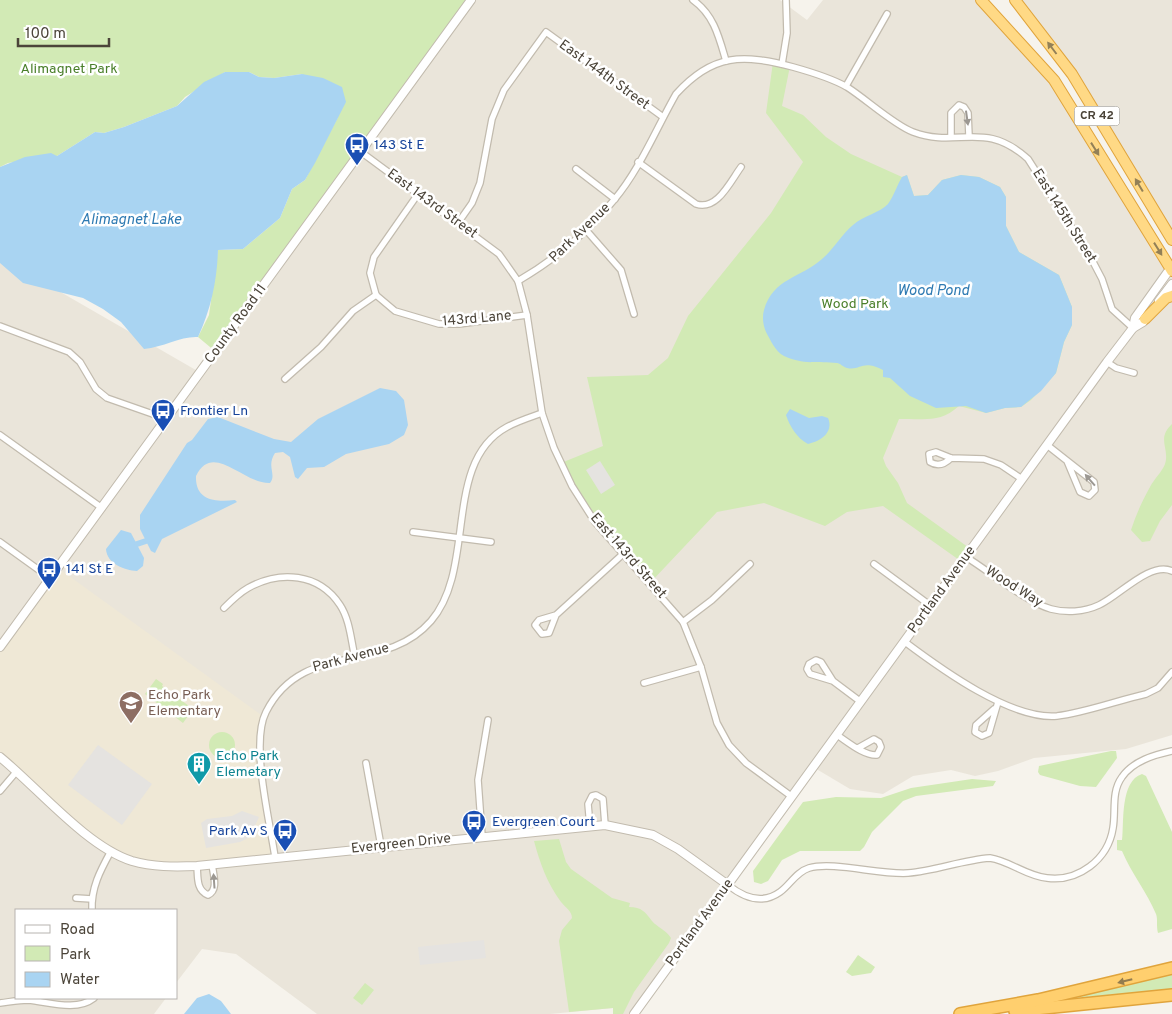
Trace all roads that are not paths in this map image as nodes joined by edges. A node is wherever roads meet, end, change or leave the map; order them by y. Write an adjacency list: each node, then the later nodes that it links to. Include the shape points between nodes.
1 (471, 0): 13 (street, County Road 11)
2 (693, 0): 7 (street, via 710,16)
3 (786, 0): 8 (street, via 787,33)
4 (981, 0): 23 (highway, CR 42, one-way to 23, via 1054,80)
5 (1015, 0): 21 (highway, CR 42, one-way to 5, via 1072,74)
6 (886, 14): 9 (street)
7 (726, 61): 8 (street, East 145th Street, via 750,58); 10 (street, via 707,67 690,79 676,94)
8 (782, 64): 9 (street, East 145th Street)
9 (846, 86): 11 (street, East 145th Street, via 912,132)
10 (663, 117): 14 (street, Park Avenue); 19 (street, East 144th Street, via 546,32 504,90 492,118 480,183 472,203)
11 (951, 136): 12 (street, East 145th Street); 12 (street, one-way to 12, via 951,112 959,105 968,113)
12 (969, 136): 32 (street, East 145th Street, via 999,139 1028,158 1091,258 1112,309)
13 (361, 152): 17 (street, East 143rd Street); 37 (street, County Road 11)
14 (638, 162): 15 (street, via 703,206 715,202); 18 (street, Park Avenue)
15 (741, 166)
16 (576, 169): 18 (street)
17 (418, 194): 19 (street, East 143rd Street); 26 (street, via 374,257 370,273)
18 (615, 199): 20 (street, Park Avenue)
19 (458, 223): 24 (street, East 143rd Street, via 499,254)
20 (586, 230): 24 (street, Park Avenue, via 548,264); 28 (street, via 621,270)
21 (1168, 230): 22 (highway, CR 42)
22 (1172, 240)
23 (1172, 268): 32 (street, Portland Avenue, via 1135,318)
24 (518, 281): 29 (street, East 143rd Street)
25 (1172, 284): 30 (street, Portland Avenue)
26 (376, 295): 29 (street, 143rd Lane, via 395,312 439,324); 35 (street, via 353,311 321,347)
27 (1172, 296): 30 (highway)
28 (634, 314)
29 (527, 315): 36 (street, East 143rd Street)
30 (1145, 319): 32 (street, Portland Avenue)
31 (0, 326): 37 (street, via 69,352 80,362 96,389 107,398)
32 (1133, 328): 33 (street, Portland Avenue)
33 (1107, 362): 34 (street); 39 (street, Portland Avenue)
34 (1134, 374)
35 (284, 379)
36 (542, 413): 45 (street, Park Avenue, via 506,427 480,453 468,482); 48 (street, East 143rd Street, via 572,486 595,522)
37 (167, 419): 43 (street, County Road 11)
38 (0, 435): 43 (street)
39 (1047, 445): 41 (street); 42 (street, Portland Avenue)
40 (951, 458): 42 (street, via 984,459 1001,465)
41 (1067, 461): 41 (street, one-way to 41, via 1080,492 1089,496 1095,490 1094,482)
42 (1022, 479): 49 (street, Portland Avenue)
43 (102, 508): 53 (street, County Road 11)
44 (413, 532): 45 (street)
45 (461, 538): 47 (street); 60 (street, Park Avenue, via 452,584 432,621 400,644)
46 (0, 542): 53 (street)
47 (491, 542)
48 (623, 554): 56 (street); 57 (street, East 143rd Street)
49 (966, 557): 52 (street, Wood Way, via 1036,602 1064,611 1100,605 1154,570); 54 (street, Portland Avenue)
50 (750, 564): 57 (street)
51 (874, 564): 54 (street)
52 (1172, 571)
53 (50, 578): 59 (street, County Road 11)
54 (931, 606): 58 (street, Portland Avenue)
55 (224, 608): 60 (street, via 247,588 269,578 289,576 310,580 328,590 341,606)
56 (556, 615)
57 (683, 622): 61 (street, East 143rd Street)
58 (905, 642): 65 (street, Portland Avenue); 66 (street)
59 (0, 647)
60 (355, 657): 82 (street, Park Avenue, via 298,674 278,692 265,714 259,750)
61 (700, 667): 64 (street); 76 (street, East 143rd Street, via 718,723 729,745 746,763)
62 (1172, 672): 66 (street, via 1158,688 1146,694 1057,716 1027,714)
63 (833, 681): 63 (street, via 821,662 816,660 809,664 810,674); 65 (street)
64 (644, 683)
65 (861, 702): 69 (street, Portland Avenue)
66 (998, 702): 67 (street)
67 (994, 709): 67 (street, via 976,725 978,735 989,733)
68 (488, 720): 79 (street, via 478,780)
69 (837, 735): 70 (street); 76 (street, Portland Avenue)
70 (858, 748)
71 (1172, 751): 85 (street, via 1136,764 1124,774 1115,795 1112,832 1104,852 1085,870 1067,877 1038,877 1000,859 990,858 907,873 809,868 798,874 780,893 759,899 749,898)
72 (0, 757): 74 (street, Evergreen Drive)
73 (366, 763): 80 (street)
74 (17, 771): 75 (street); 81 (street, Evergreen Drive)
75 (0, 791)
76 (791, 796): 85 (street, Portland Avenue)
77 (605, 825): 78 (street, Evergreen Drive); 78 (street, via 603,799 596,794 588,804); 85 (street, Evergreen Drive, via 653,836 678,849)
78 (590, 826): 79 (street, Evergreen Drive)
79 (482, 836): 80 (street, Evergreen Drive)
80 (381, 846): 82 (street, Evergreen Drive)
81 (110, 852): 84 (street, Evergreen Drive, via 154,866); 87 (street, via 96,878)
82 (275, 857): 83 (street, Evergreen Drive)
83 (212, 864): 84 (street, Evergreen Drive); 84 (street, one-way to 83, via 199,888 208,895 215,888)
84 (196, 866)
85 (728, 885): 93 (street, Portland Avenue)
86 (76, 898): 87 (street)
87 (92, 899): 88 (street)
88 (92, 909)
89 (1172, 968): 94 (highway, one-way to 94, via 1058,996)
90 (1172, 995): 95 (highway)
91 (92, 999): 92 (street, via 70,1006 25,1000)
92 (0, 1003)
93 (634, 1014)
94 (960, 1014)
95 (981, 1014)

